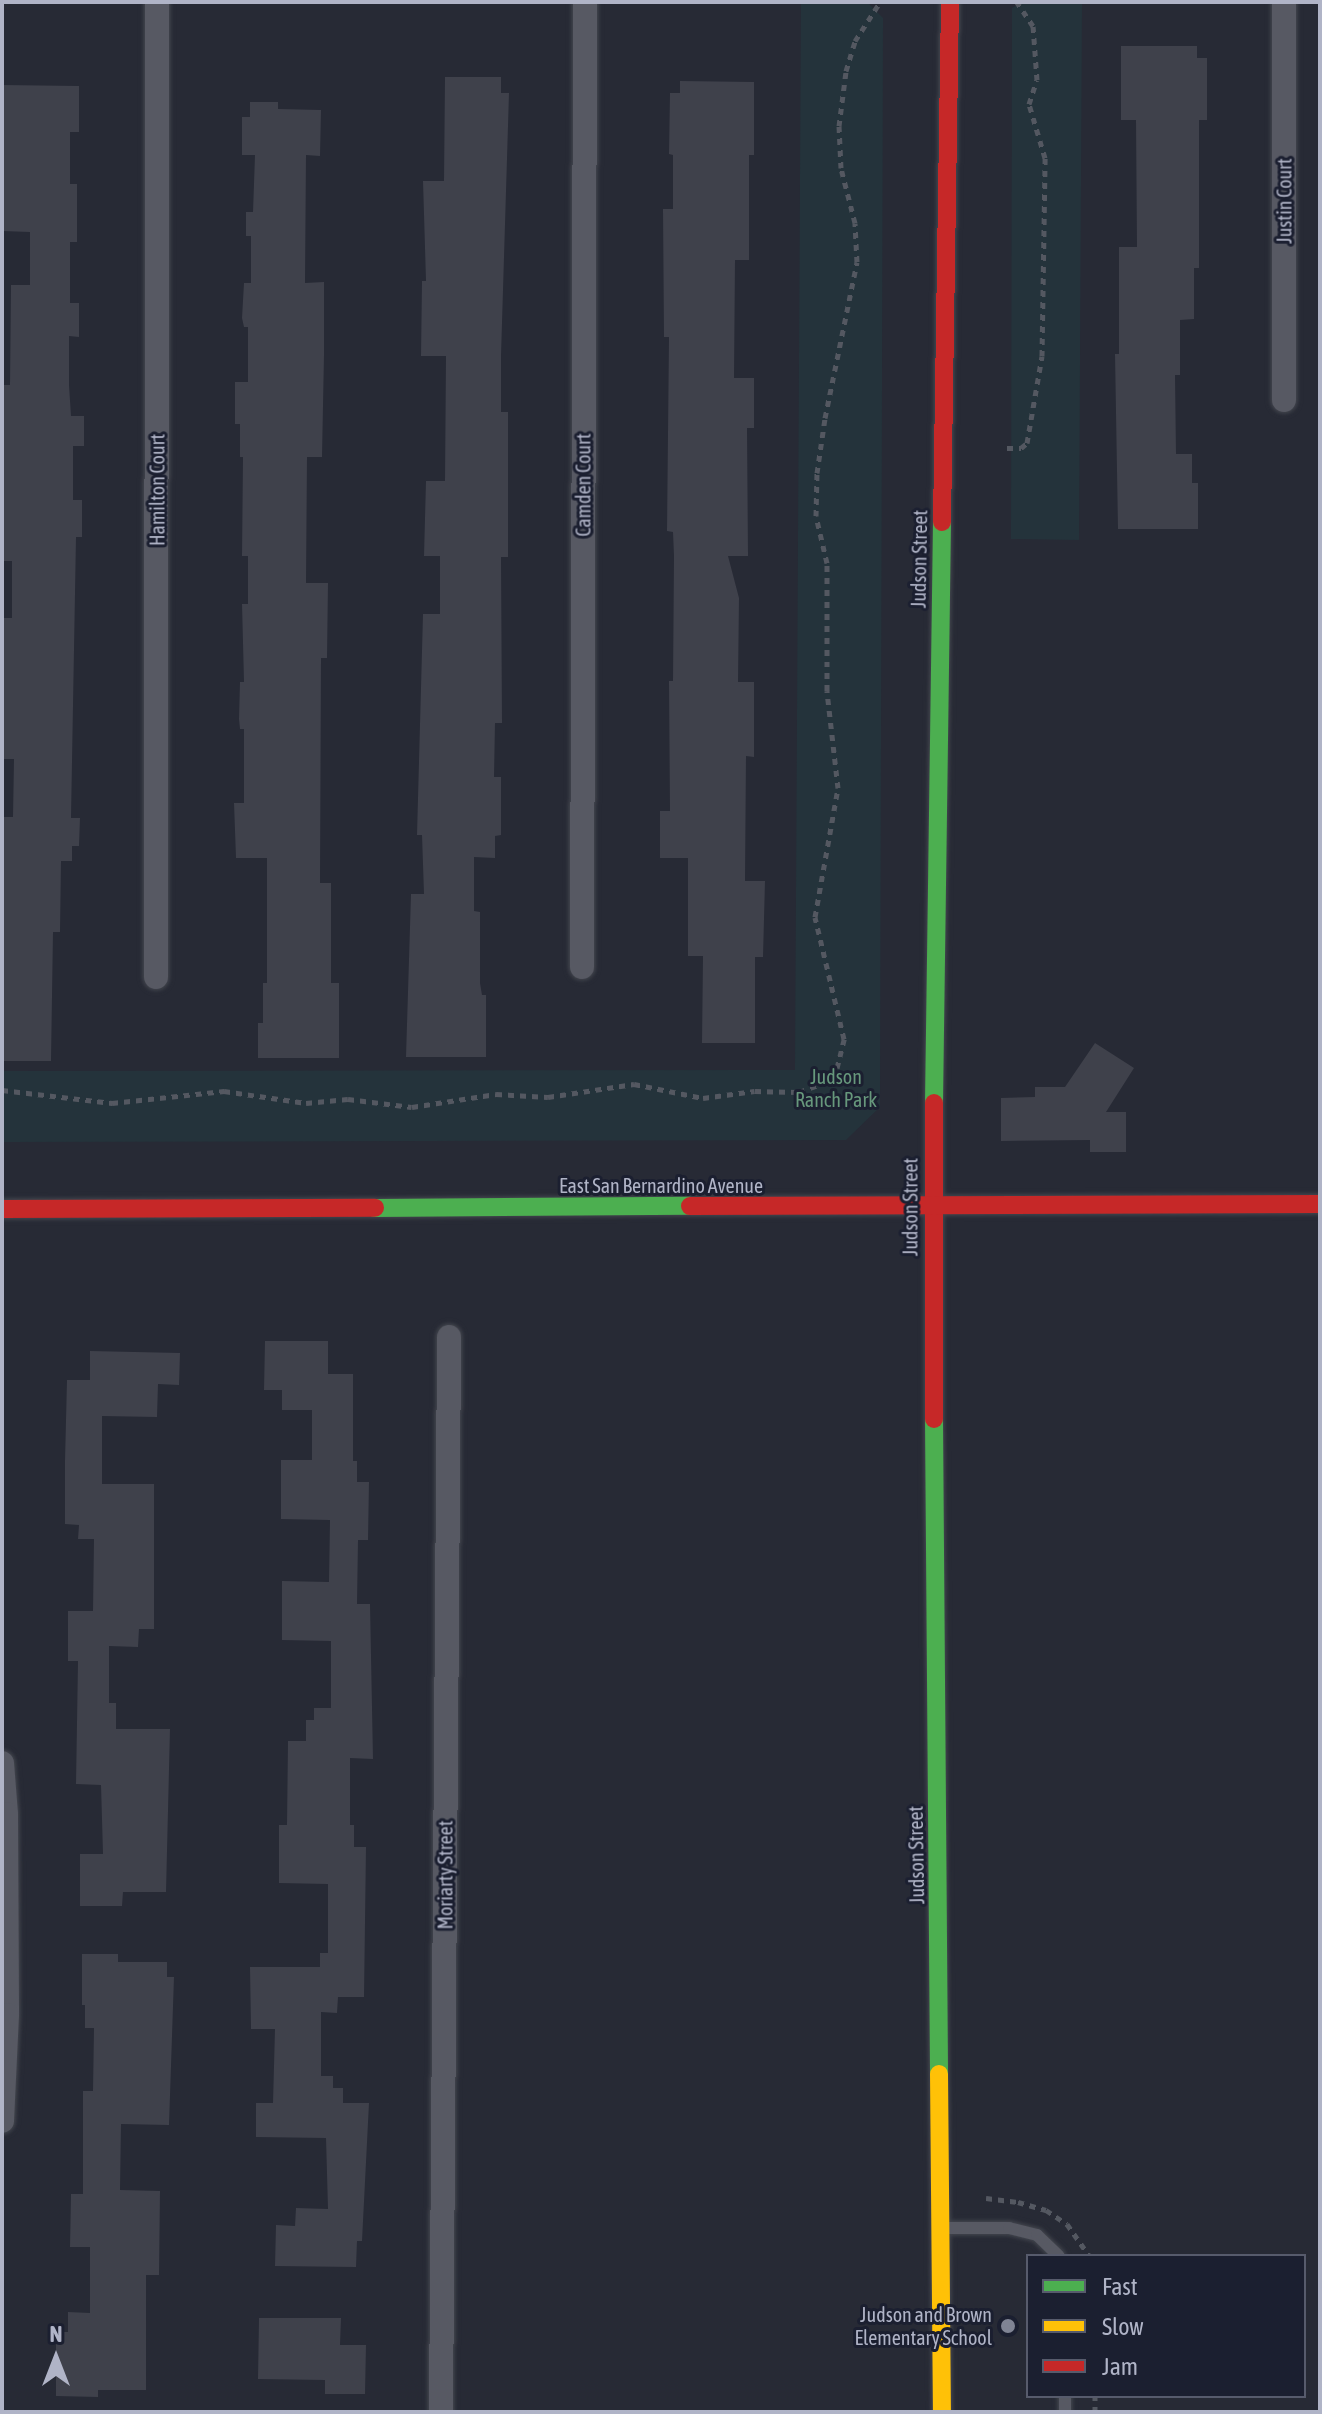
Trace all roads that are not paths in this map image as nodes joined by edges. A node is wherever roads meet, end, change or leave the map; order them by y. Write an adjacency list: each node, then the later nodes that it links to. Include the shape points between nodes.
1 (157, 2): 7 (street, Hamilton Court)
2 (585, 2): 6 (street, Camden Court)
3 (950, 2): 9 (street, Judson Street)
4 (1284, 2): 5 (street, Justin Court)
5 (1284, 400)
6 (582, 967)
7 (156, 977)
8 (1320, 1204): 9 (street, East San Bernardino Avenue)
9 (932, 1207): 10 (street, East San Bernardino Avenue); 14 (street, Judson Street)
10 (2, 1209)
11 (449, 1337): 16 (street, Moriarty Street)
12 (2, 1763): 13 (street, via 7,1984)
13 (2, 2121)
14 (941, 2228): 15 (lane, via 1009,2228 1037,2235); 17 (street, Judson Street)
15 (1057, 2254)
16 (441, 2412)
17 (942, 2412)

